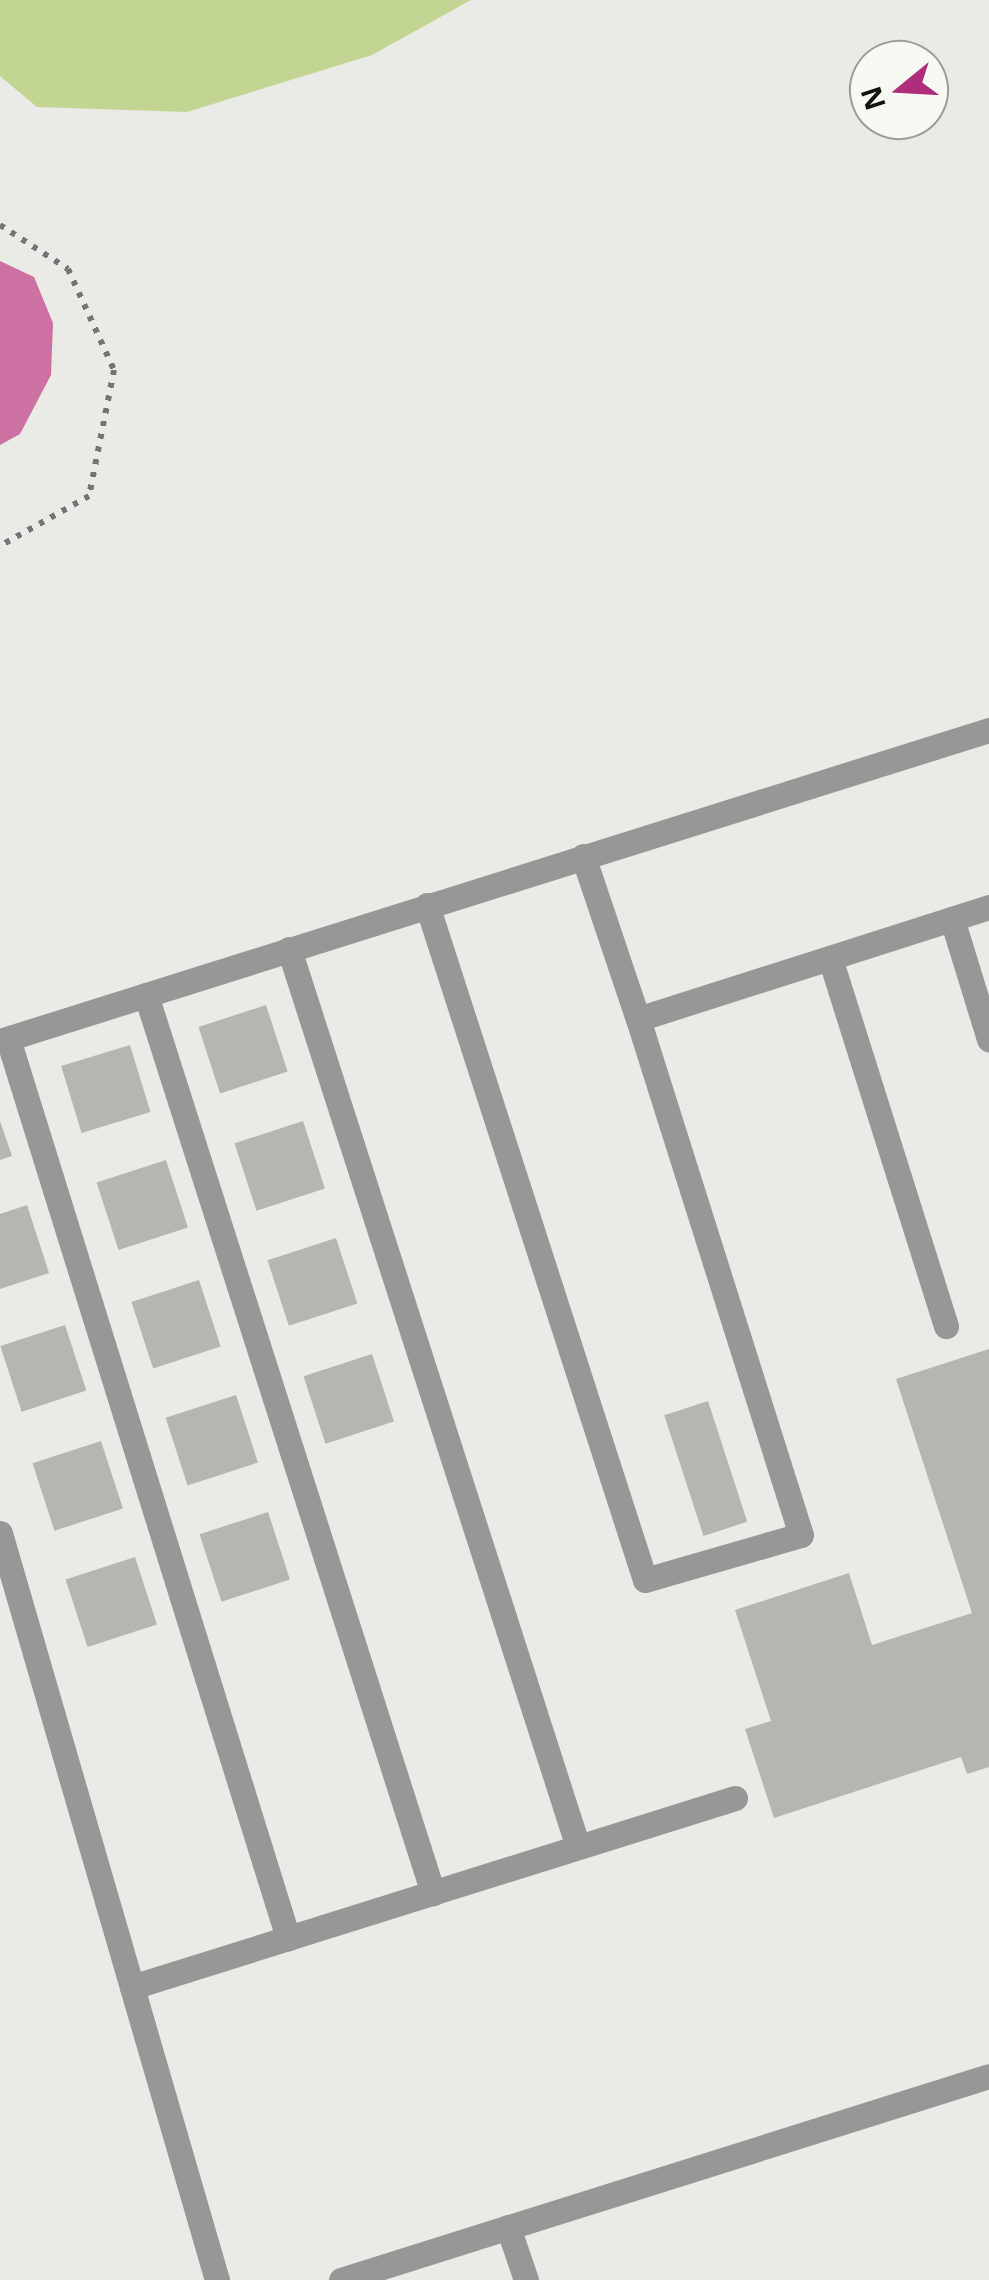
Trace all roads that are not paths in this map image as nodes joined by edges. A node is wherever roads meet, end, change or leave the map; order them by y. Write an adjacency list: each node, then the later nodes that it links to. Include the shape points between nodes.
1 (989, 730): 2 (street)
2 (584, 856): 3 (street); 9 (street)
3 (427, 905): 6 (street); 9 (street, via 645,1580 801,1535)
4 (989, 907): 5 (street)
5 (952, 919): 7 (street); 10 (street)
6 (289, 949): 8 (street); 15 (street)
7 (830, 958): 9 (street); 12 (street)
8 (146, 995): 11 (street); 16 (street)
9 (638, 1019)
10 (989, 1039)
11 (4, 1040): 17 (street)
12 (946, 1326)
13 (0, 1533): 18 (street)
14 (735, 1798): 15 (street)
15 (578, 1847): 16 (street)
16 (433, 1892): 17 (street)
17 (288, 1938): 18 (street)
18 (132, 1986): 21 (street)
19 (989, 2076): 20 (street)
20 (508, 2227): 22 (street); 23 (street)
21 (217, 2280)
22 (341, 2280)
23 (526, 2280)

